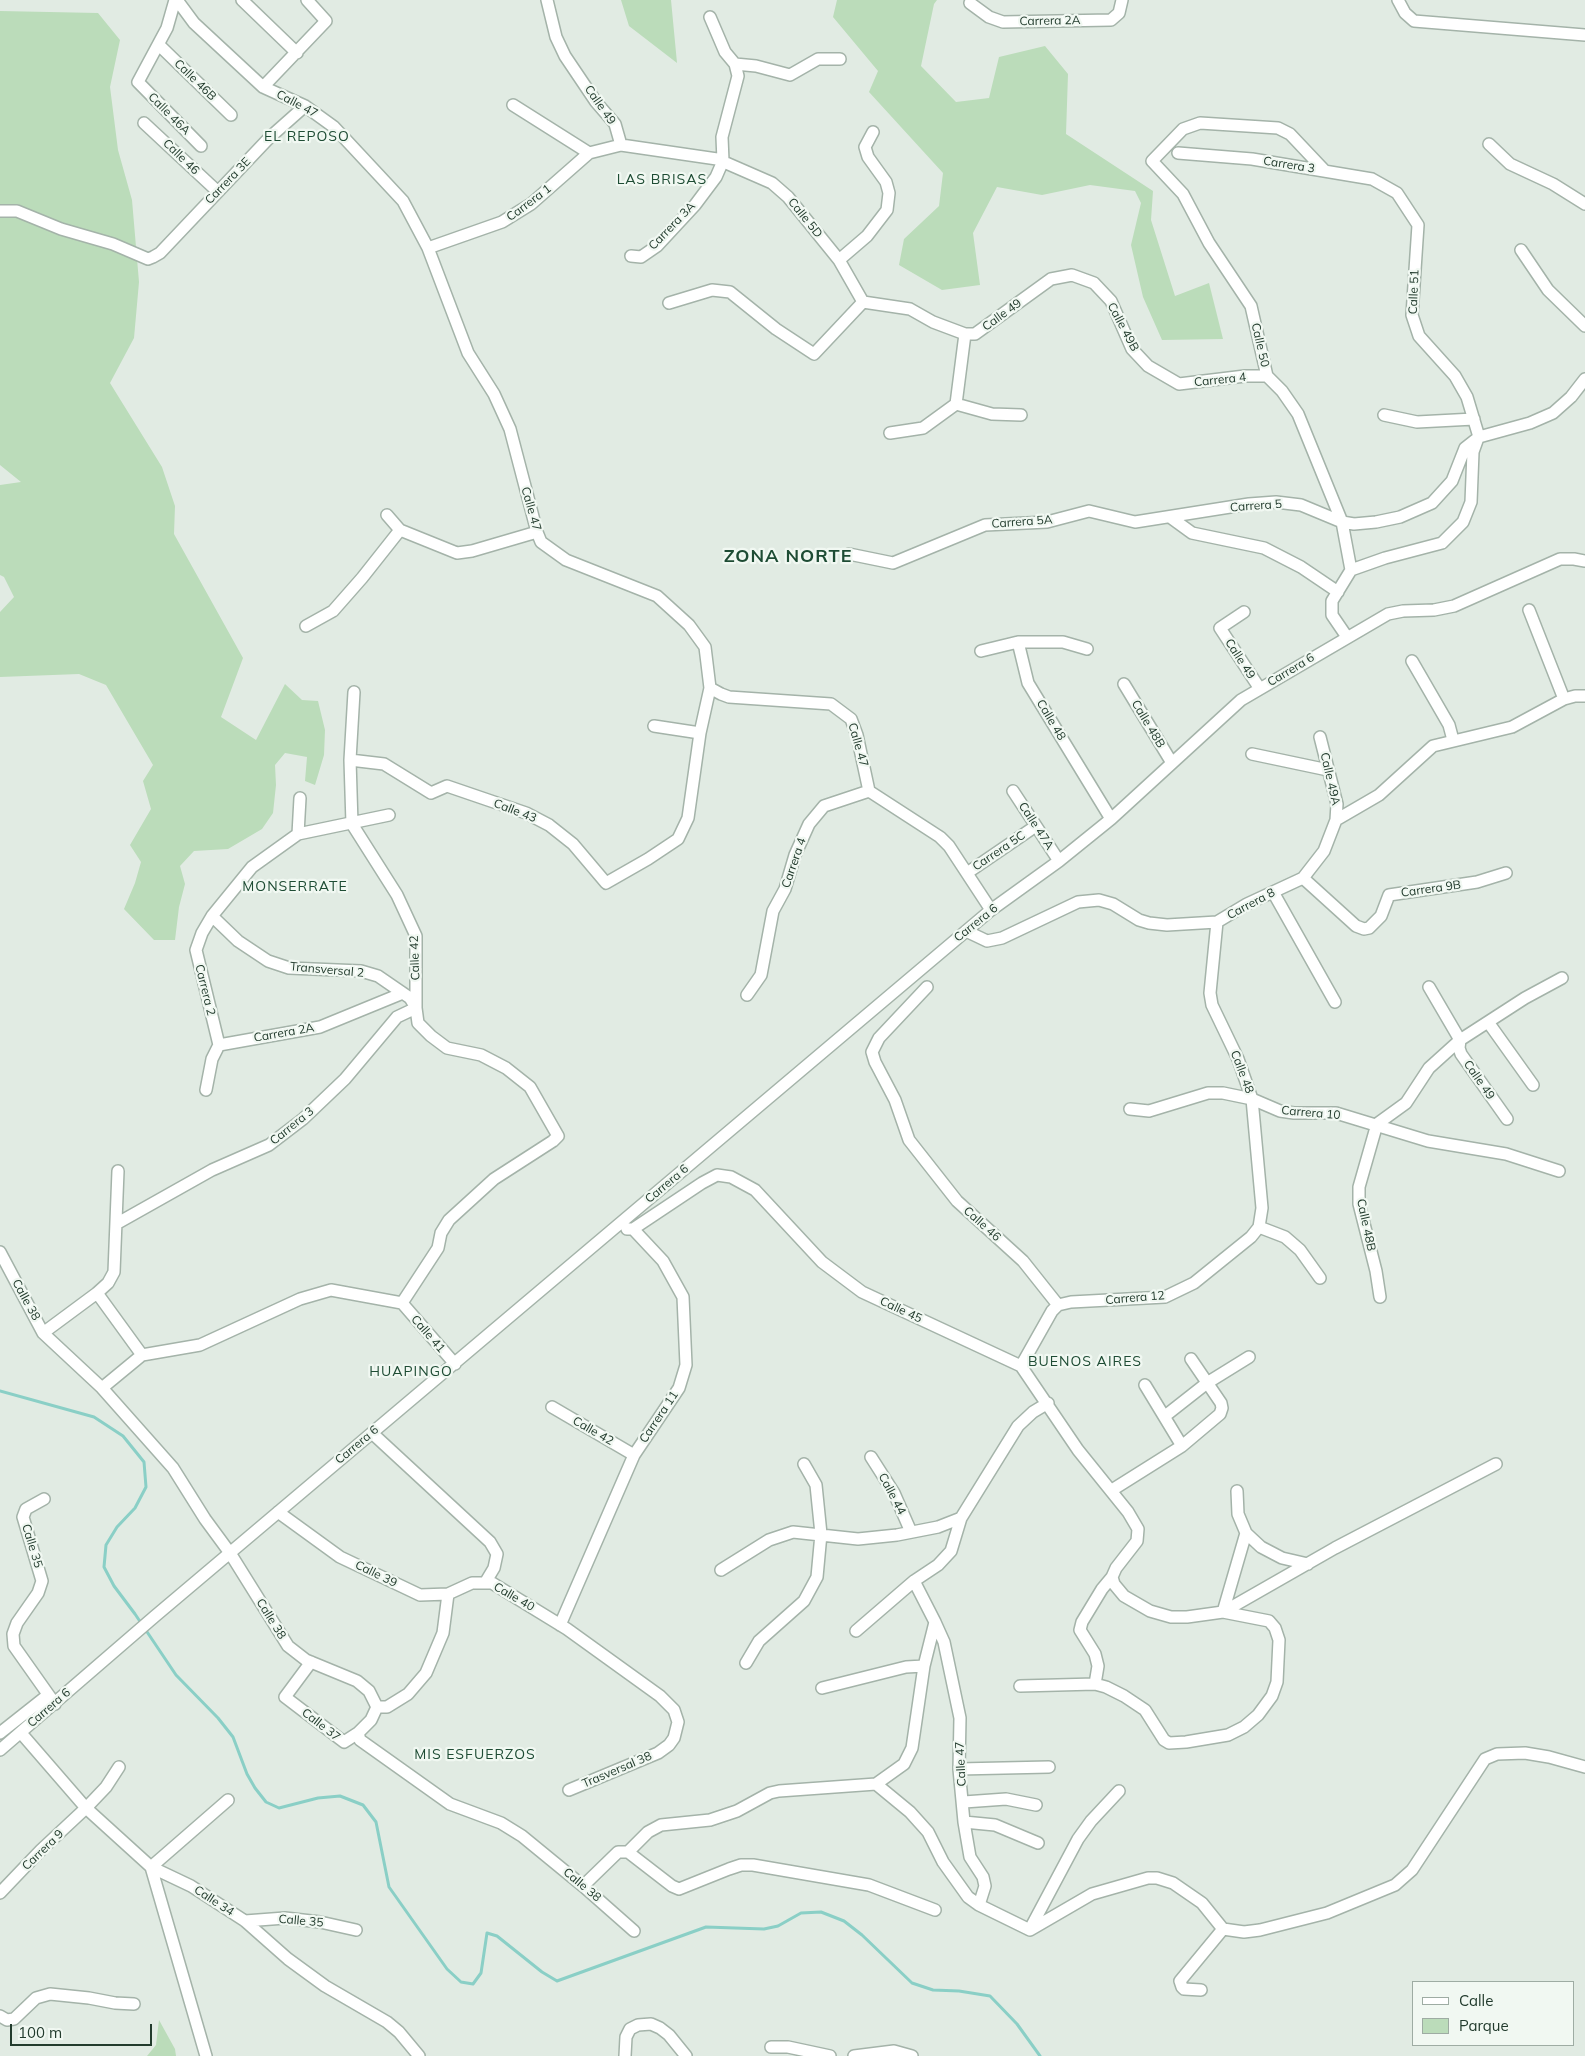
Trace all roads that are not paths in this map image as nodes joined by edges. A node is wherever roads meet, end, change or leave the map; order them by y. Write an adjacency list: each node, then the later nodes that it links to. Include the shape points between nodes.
1 (176, 0): 10 (street); 14 (street, Calle 47, via 194,23)
2 (242, 0): 11 (street)
3 (307, 0): 11 (street, via 326,21)
4 (547, 0): 21 (street, Calle 49, via 556,37 565,56 615,124)
5 (1122, 0): 7 (street, Carrera 2A, via 1119,13 1112,20 1003,22 989,17)
6 (1398, 0): 9 (street, via 1405,14 1414,21)
7 (970, 3)
8 (710, 17): 13 (street)
9 (1585, 35)
10 (159, 45): 17 (street, Calle 46B); 22 (street, Calle 46A, via 138,82)
11 (297, 53): 14 (street)
12 (840, 59): 13 (street, via 818,59 790,75)
13 (735, 64): 25 (street, via 738,76 722,137)
14 (263, 88): 16 (street, Calle 47)
15 (513, 105): 23 (street)
16 (305, 106): 27 (street, Carrera 3E); 31 (street, Calle 47, via 334,126 403,201)
17 (231, 115)
18 (144, 123): 27 (street, Calle 46)
19 (873, 132): 34 (street, via 865,147 868,157 886,182 889,194 887,210 867,236)
20 (1489, 144): 29 (street, via 1510,164 1553,184)
21 (621, 145): 23 (street, Carrera 1); 25 (street)
22 (201, 146)
23 (589, 153): 31 (street, Carrera 1, via 531,204 502,222)
24 (1178, 153): 26 (street, Carrera 3, via 1252,159)
25 (723, 160): 33 (street, Carrera 3A, via 716,177 656,246 641,257); 34 (street, Calle 5D, via 772,183 788,197)
26 (1325, 171): 28 (street, Carrera 3, via 1372,179); 41 (street, Calle 50, via 1290,134 1278,128 1200,122 1183,129 1152,161 1183,194 1209,243 1251,306)
27 (217, 191): 30 (street, Carrera 3E, via 160,253 148,259 17,211)
28 (1397, 193): 46 (street, Calle 51, via 1418,225 1412,315 1419,336 1468,397)
29 (1585, 204)
30 (0, 210)
31 (428, 248): 53 (street, Calle 47, via 468,353 494,394 510,429)
32 (1521, 250): 38 (street, via 1548,290)
33 (631, 256)
34 (839, 260): 36 (street, Calle 5D)
35 (1072, 275): 39 (street, Calle 49, via 1051,278 975,334); 40 (street, Calle 49B, via 1094,283 1111,301 1132,349)
36 (863, 302): 37 (street, via 814,354 776,330 730,292 712,290); 39 (street, via 910,309)
37 (669, 303)
38 (1585, 326)
39 (965, 334): 43 (street)
40 (1148, 366): 41 (street, Carrera 4, via 1179,384)
41 (1267, 376): 51 (street, Calle 50, via 1298,414)
42 (1585, 379): 48 (street, via 1553,413)
43 (956, 404): 44 (street, via 992,414); 47 (street, via 923,428)
44 (1020, 415)
45 (1384, 415): 46 (street, via 1417,422)
46 (1474, 419): 48 (street, Calle 51)
47 (890, 433)
48 (1479, 437): 51 (street, Carrera 5, via 1465,448 1452,481 1432,503 1400,517 1369,523); 56 (street, via 1473,452 1471,502 1463,522 1442,544)
49 (387, 515): 52 (street)
50 (1170, 517): 51 (street, Carrera 5, via 1276,502 1301,506); 54 (street, Carrera 5A, via 1135,522 1089,512 1047,522 985,525 893,564); 57 (street, via 1192,533 1264,548 1301,567)
51 (1342, 522): 56 (street, Calle 50)
52 (400, 530): 53 (street, via 457,553); 60 (street, via 333,611)
53 (537, 532): 67 (street, Calle 47, via 542,542 566,560 657,596 689,625 705,647)
54 (849, 554)
55 (1585, 561): 61 (street, Carrera 6, via 1560,559 1454,606 1388,614)
56 (1351, 570): 57 (street)
57 (1338, 592): 61 (street, via 1332,601 1332,615)
58 (1529, 610): 71 (street)
59 (1244, 612): 68 (street, Calle 49, via 1220,628)
60 (306, 626)
61 (1347, 637): 68 (street, Carrera 6)
62 (1018, 642): 63 (street, via 1063,642); 64 (street); 84 (street, Calle 48, via 1028,683)
63 (1087, 649)
64 (981, 650)
65 (1412, 660): 75 (street, via 1449,725)
66 (1124, 684): 78 (street, Calle 48B)
67 (710, 688): 73 (street); 80 (street, Calle 47, via 729,697 831,704 850,719 857,735)
68 (1260, 689): 78 (street, Carrera 6, via 1241,700)
69 (354, 692): 77 (street)
70 (1585, 696): 71 (street)
71 (1564, 699): 75 (street, via 1512,728)
72 (654, 726): 73 (street)
73 (700, 733): 77 (street, Calle 43, via 688,818 678,839 606,883 573,844 549,825 526,813 447,786 431,793 384,764)
74 (1320, 737): 79 (street, Calle 49A)
75 (1453, 740): 85 (street, via 1433,746 1379,795)
76 (1252, 754): 79 (street)
77 (350, 760): 86 (street)
78 (1172, 763): 84 (street, Carrera 6)
79 (1328, 770): 85 (street, Calle 49A, via 1338,804)
80 (869, 791): 90 (street, via 940,837); 102 (street, Carrera 4, via 824,806 809,824 795,855 786,890 773,911 761,975)
81 (1013, 791): 89 (street, Calle 47A)
82 (300, 798): 88 (street)
83 (389, 815): 86 (street, Carrera 2)
84 (1111, 819): 89 (street, Carrera 6)
85 (1336, 820): 92 (street, Carrera 8, via 1324,850)
86 (352, 824): 88 (street, Carrera 2); 104 (street, Calle 42, via 397,895 416,936)
87 (1030, 830): 90 (street, Carrera 5C)
88 (298, 834): 95 (street, Carrera 2, via 252,867)
89 (1059, 861): 94 (street, Carrera 6)
90 (967, 873): 94 (street)
91 (1506, 873): 92 (street, Carrera 9B, via 1477,882 1390,894 1381,916 1364,929 1356,926)
92 (1303, 878): 93 (street, Carrera 8)
93 (1273, 892): 96 (street, Carrera 8); 103 (street)
94 (991, 910): 97 (street, Carrera 6)
95 (212, 916): 101 (street, Transversal 2, via 238,942 268,961 289,968 361,971 378,976); 107 (street, Carrera 2, via 196,950)
96 (1217, 922): 97 (street, Carrera 8, via 1167,926 1149,923 1099,900 1078,902 1002,938 987,941); 110 (street, Calle 48, via 1210,993 1212,1005 1238,1059)
97 (966, 931): 118 (street, Carrera 6)
98 (1562, 978): 105 (street)
99 (927, 987): 125 (street, Calle 46, via 879,1038 872,1052 895,1100 909,1140 957,1201 1023,1262)
100 (1429, 987): 106 (street, Calle 49)
101 (402, 993): 104 (street, Transversal 2); 107 (street, Carrera 2A, via 320,1027)
102 (747, 995)
103 (1335, 1002)
104 (416, 1008): 116 (street, Carrera 3, via 398,1017 345,1079 269,1145 212,1170); 124 (street, Calle 42, via 418,1023 447,1048 481,1055 506,1068 530,1087 558,1136 494,1179 448,1220 438,1248)
105 (1488, 1022): 106 (street); 108 (street)
106 (1460, 1040): 112 (street, Calle 49, via 1461,1054); 113 (street, via 1429,1068 1406,1103)
107 (219, 1044): 109 (street, via 212,1059)
108 (1533, 1085)
109 (206, 1090)
110 (1252, 1099): 111 (street, Carrera 10, via 1208,1094 1149,1111); 113 (street, Carrera 10, via 1280,1111 1336,1113); 117 (street, Calle 48, via 1262,1208)
111 (1130, 1109)
112 (1507, 1119)
113 (1377, 1124): 114 (street, Carrera 10, via 1428,1141 1506,1154); 123 (street, Calle 48B, via 1359,1187 1359,1204)
114 (1559, 1170)
115 (118, 1172): 116 (street)
116 (116, 1224): 122 (street, via 114,1272)
117 (1259, 1227): 121 (street, via 1285,1237 1300,1250); 125 (street, Carrera 12, via 1194,1283 1165,1297)
118 (614, 1229): 119 (street); 130 (street, Carrera 6)
119 (633, 1230): 131 (street, Calle 45, via 702,1183 717,1175 731,1177 755,1190 822,1262 862,1292); 140 (street, Carrera 11, via 663,1261 683,1297 686,1365 679,1388)
120 (0, 1252): 126 (street, Calle 38)
121 (1320, 1278)
122 (97, 1293): 126 (street); 127 (street)
123 (1380, 1297)
124 (402, 1303): 127 (street, via 331,1290 300,1300 200,1345); 130 (street, Calle 41)
125 (1058, 1305): 131 (street)
126 (43, 1333): 134 (street, Calle 38)
127 (142, 1354): 134 (street)
128 (1249, 1357): 132 (street)
129 (1191, 1359): 132 (street)
130 (455, 1364): 138 (street, Carrera 6)
131 (1021, 1366): 135 (street, Calle 45)
132 (1208, 1383): 137 (street); 139 (street, via 1221,1403 1221,1412)
133 (1145, 1385): 137 (street)
134 (102, 1388): 152 (street, Calle 38, via 173,1468)
135 (1048, 1403): 144 (street, Calle 45, via 1078,1450); 148 (street, via 1018,1426)
136 (552, 1407): 140 (street, Calle 42)
137 (1165, 1416): 139 (street)
138 (372, 1433): 147 (street, Carrera 6); 157 (street, Calle 40, via 490,1542 497,1554 494,1568)
139 (1182, 1446): 144 (street)
140 (634, 1455): 161 (street, Carrera 11)
141 (871, 1457): 149 (street, Calle 44, via 894,1494)
142 (804, 1464): 151 (street, via 816,1485)
143 (1496, 1464): 153 (street)
144 (1112, 1490): 155 (street, Calle 45, via 1138,1529 1137,1541)
145 (1237, 1491): 150 (street, via 1238,1514)
146 (44, 1499): 169 (street, Calle 35, via 26,1509 23,1517 42,1581 13,1634 14,1646)
147 (278, 1512): 152 (street, Carrera 6); 158 (street, Calle 39, via 340,1557 420,1595)
148 (961, 1518): 149 (street); 156 (street, via 951,1551 938,1565)
149 (911, 1532): 151 (street, via 858,1539)
150 (1246, 1533): 153 (street, via 1261,1547 1282,1558); 159 (street)
151 (821, 1534): 154 (street, via 793,1532 768,1540); 164 (street, via 817,1577 804,1601 759,1641)
152 (230, 1553): 163 (street, Calle 38, via 288,1646); 169 (street, Carrera 6)
153 (1308, 1564): 159 (street)
154 (721, 1570)
155 (1112, 1577): 159 (street, via 1124,1596 1171,1617); 166 (street, via 1080,1630 1095,1654 1098,1666)
156 (914, 1581): 160 (street, Calle 47); 162 (street)
157 (485, 1583): 158 (street, Calle 39, via 472,1583); 161 (street, Calle 40, via 492,1582)
158 (448, 1594): 170 (street, via 443,1633 426,1673 408,1694 387,1707)
159 (1223, 1612): 166 (street, via 1268,1622 1276,1628 1279,1640 1277,1682 1272,1696 1244,1727 1228,1735 1169,1743 1145,1710 1124,1696)
160 (935, 1622): 165 (street); 179 (street, Calle 47, via 944,1642 960,1718)
161 (560, 1625): 171 (street, Calle 40, via 660,1696 674,1710)
162 (856, 1631)
163 (311, 1662): 170 (street, Calle 38, via 357,1681 369,1691); 174 (street, Calle 37, via 285,1697 344,1742)
164 (746, 1663)
165 (924, 1666): 168 (street, via 906,1667); 180 (street, via 909,1756 904,1764)
166 (1095, 1684): 167 (street)
167 (1020, 1686)
168 (822, 1688)
169 (52, 1699): 172 (street); 173 (street, Carrera 6)
170 (377, 1706): 174 (street, via 371,1720)
171 (678, 1722): 181 (street, Trasversal 38, via 674,1738 658,1753)
172 (0, 1733)
173 (21, 1733): 175 (street, Carrera 6); 186 (street, Calle 34)
174 (358, 1733): 191 (street, Calle 38, via 360,1740 450,1804 501,1823 522,1836)
175 (0, 1750)
176 (119, 1767): 186 (street, Carrera 9)
177 (1048, 1767): 179 (street)
178 (1585, 1767): 196 (street, via 1525,1753 1497,1754 1485,1759 1412,1870 1395,1885 1326,1914 1260,1930)
179 (959, 1769): 184 (street, Calle 47)
180 (876, 1784): 189 (street, via 770,1793 710,1820 660,1825); 193 (street, via 928,1832 943,1862 968,1897)
181 (569, 1790)
182 (1119, 1792): 198 (street, via 1078,1839)
183 (228, 1800): 190 (street)
184 (964, 1802): 185 (street, via 1006,1798); 187 (street, Calle 47)
185 (1036, 1805)
186 (86, 1808): 190 (street, Calle 34); 192 (street, Carrera 9)
187 (964, 1822): 188 (street, via 994,1825); 193 (street, Calle 47, via 970,1857 983,1877)
188 (1038, 1843)
189 (628, 1852): 191 (street, via 618,1852); 194 (street, via 679,1889 741,1865 752,1865 869,1886)
190 (151, 1867): 195 (street, Calle 34, via 190,1886); 204 (street)
191 (583, 1886): 199 (street, Calle 38)
192 (0, 1893)
193 (979, 1905): 198 (street)
194 (935, 1910)
195 (245, 1921): 197 (street, Calle 35, via 285,1918); 205 (street, Calle 34, via 325,1986 388,2022)
196 (1223, 1929): 198 (street, via 1202,1903 1173,1883 1148,1878 1092,1894); 200 (street, via 1180,1981 1184,1989)
197 (356, 1930)
198 (1030, 1930)
199 (634, 1931)
200 (1201, 1990)
201 (134, 2004): 202 (street, via 50,1994 36,1998 14,2019)
202 (0, 2016)
203 (771, 2048): 208 (street, via 788,2047)
204 (206, 2056)
205 (419, 2056)
206 (625, 2056): 207 (street, via 626,2036 630,2029 651,2024 669,2035)
207 (686, 2056)
208 (830, 2056)
209 (854, 2056): 210 (street, via 894,2051)
210 (912, 2056)

